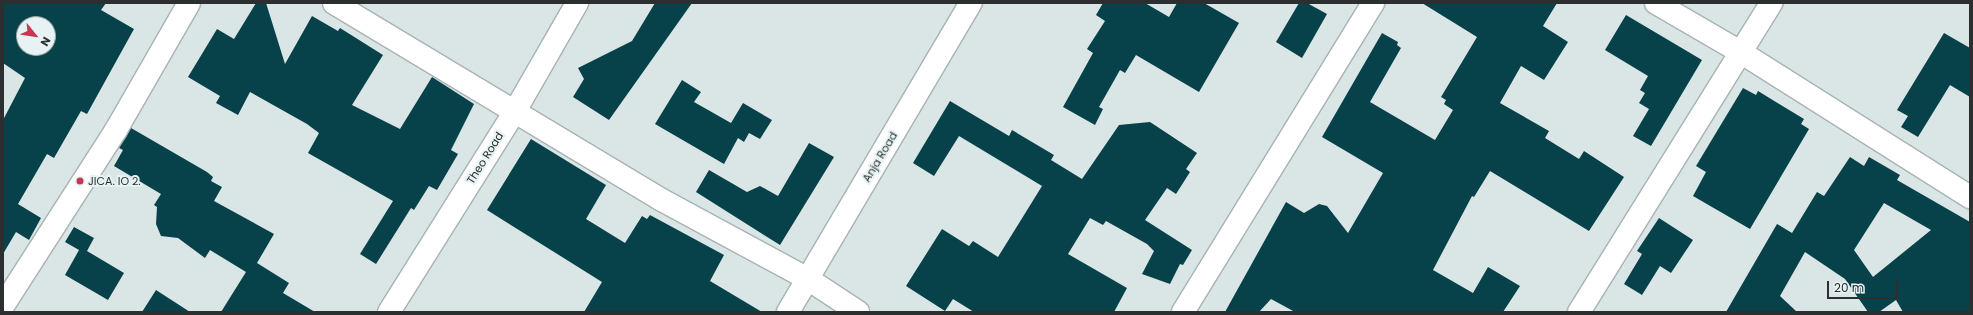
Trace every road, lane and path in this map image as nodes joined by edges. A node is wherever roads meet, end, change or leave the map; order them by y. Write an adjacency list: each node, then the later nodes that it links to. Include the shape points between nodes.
1 (189, 3): 12 (street, via 116,130)
2 (334, 3): 9 (street)
3 (577, 3): 9 (street, Theo Road)
4 (971, 3): 11 (street, Anja Road)
5 (1373, 3): 16 (street)
6 (1656, 3): 8 (street)
7 (1771, 3): 8 (street)
8 (1742, 53): 10 (street); 17 (street)
9 (515, 111): 11 (street, via 660,200); 13 (street, Theo Road)
10 (1970, 197)
11 (808, 279): 14 (street, Anja Road); 15 (street)
12 (3, 306)
13 (390, 312)
14 (788, 312)
15 (858, 312)
16 (1183, 312)
17 (1578, 312)

